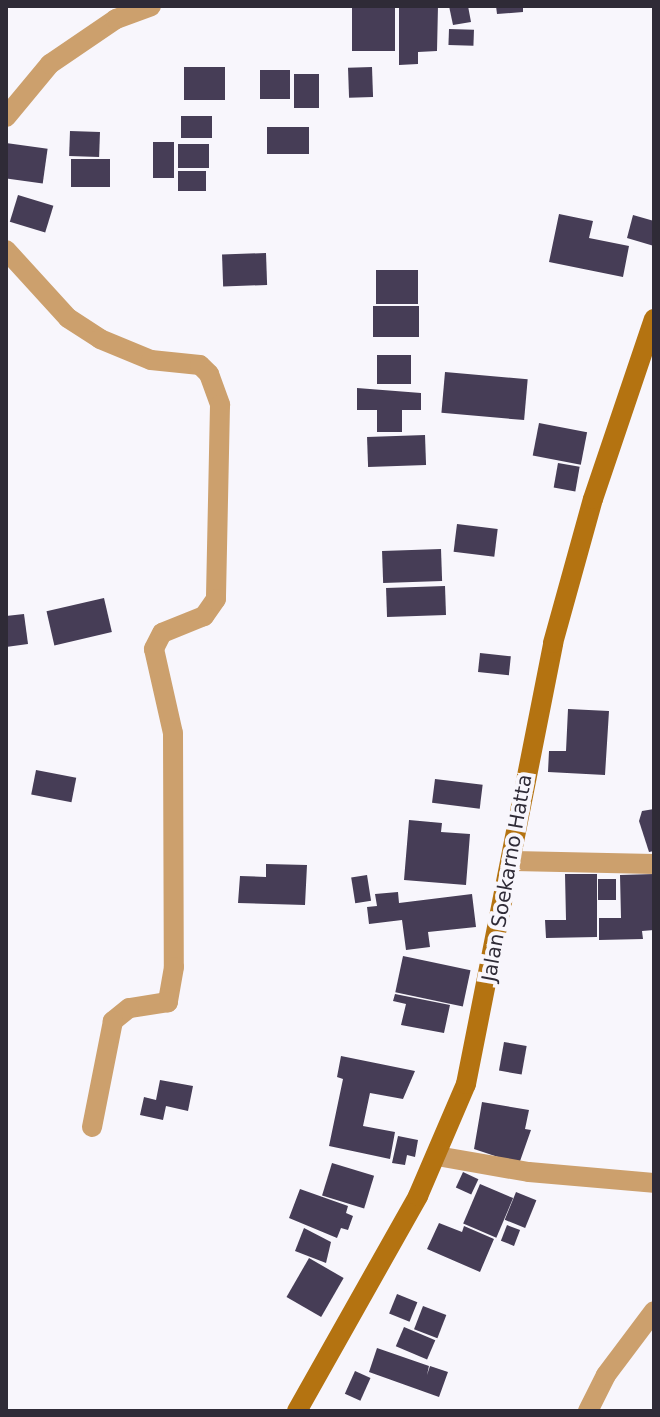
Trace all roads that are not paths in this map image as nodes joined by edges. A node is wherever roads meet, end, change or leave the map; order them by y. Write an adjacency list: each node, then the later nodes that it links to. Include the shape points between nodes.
1 (151, 6): 2 (street, via 116,19 50,64)
2 (6, 117)
3 (6, 250): 7 (street, via 68,318 100,339 151,360 200,365 220,405 216,599 204,616 162,633 154,649 173,733 174,967 168,1002 129,1008 113,1021 102,1052)
4 (654, 319): 5 (street, Jalan Soekarno Hatta, via 593,499 553,643 526,767)
5 (514, 861): 6 (street); 8 (street, Jalan Soekarno Hatta, via 473,1061)
6 (654, 864)
7 (92, 1127)
8 (437, 1156): 9 (street, via 529,1172); 11 (street, Jalan Soekarno Hatta)
9 (654, 1183)
10 (654, 1311): 12 (street, via 606,1375)
11 (297, 1411)
12 (588, 1411)

